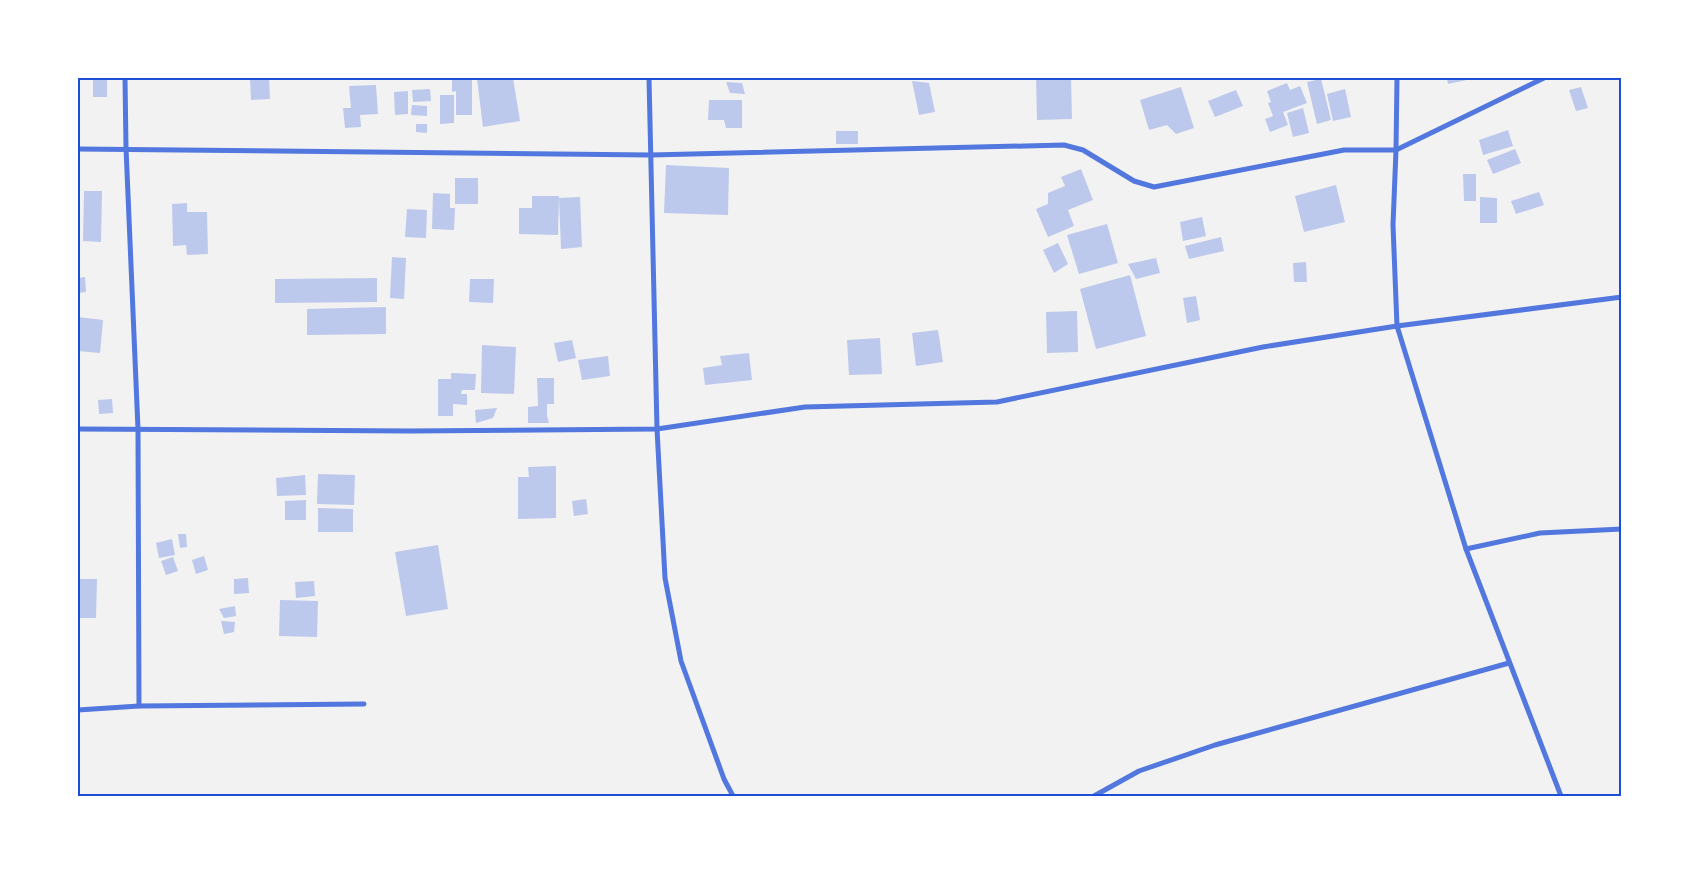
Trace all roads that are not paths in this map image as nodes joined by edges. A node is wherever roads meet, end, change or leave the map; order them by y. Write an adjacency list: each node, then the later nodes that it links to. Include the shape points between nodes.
1 (125, 78): 6 (street)
2 (649, 78): 8 (street)
3 (1397, 78): 7 (street)
4 (1544, 78): 7 (street)
5 (78, 148): 6 (street)
6 (126, 148): 8 (street); 12 (street)
7 (1396, 150): 8 (street, via 1344,150 1154,187 1134,181 1083,150 1064,145); 10 (street, via 1392,225)
8 (651, 155): 13 (street)
9 (1622, 297): 10 (street)
10 (1396, 326): 13 (street, via 1263,348 997,402 805,407); 15 (street)
11 (78, 429): 12 (street)
12 (138, 429): 13 (street); 18 (street)
13 (657, 429): 20 (street, via 665,578 681,661)
14 (1622, 529): 15 (street, via 1540,533)
15 (1466, 549): 16 (street)
16 (1509, 663): 21 (street, via 1215,745 1139,771); 22 (street)
17 (364, 704): 18 (street)
18 (139, 706): 19 (street)
19 (78, 710)
20 (733, 796)
21 (1094, 796)
22 (1560, 796)

